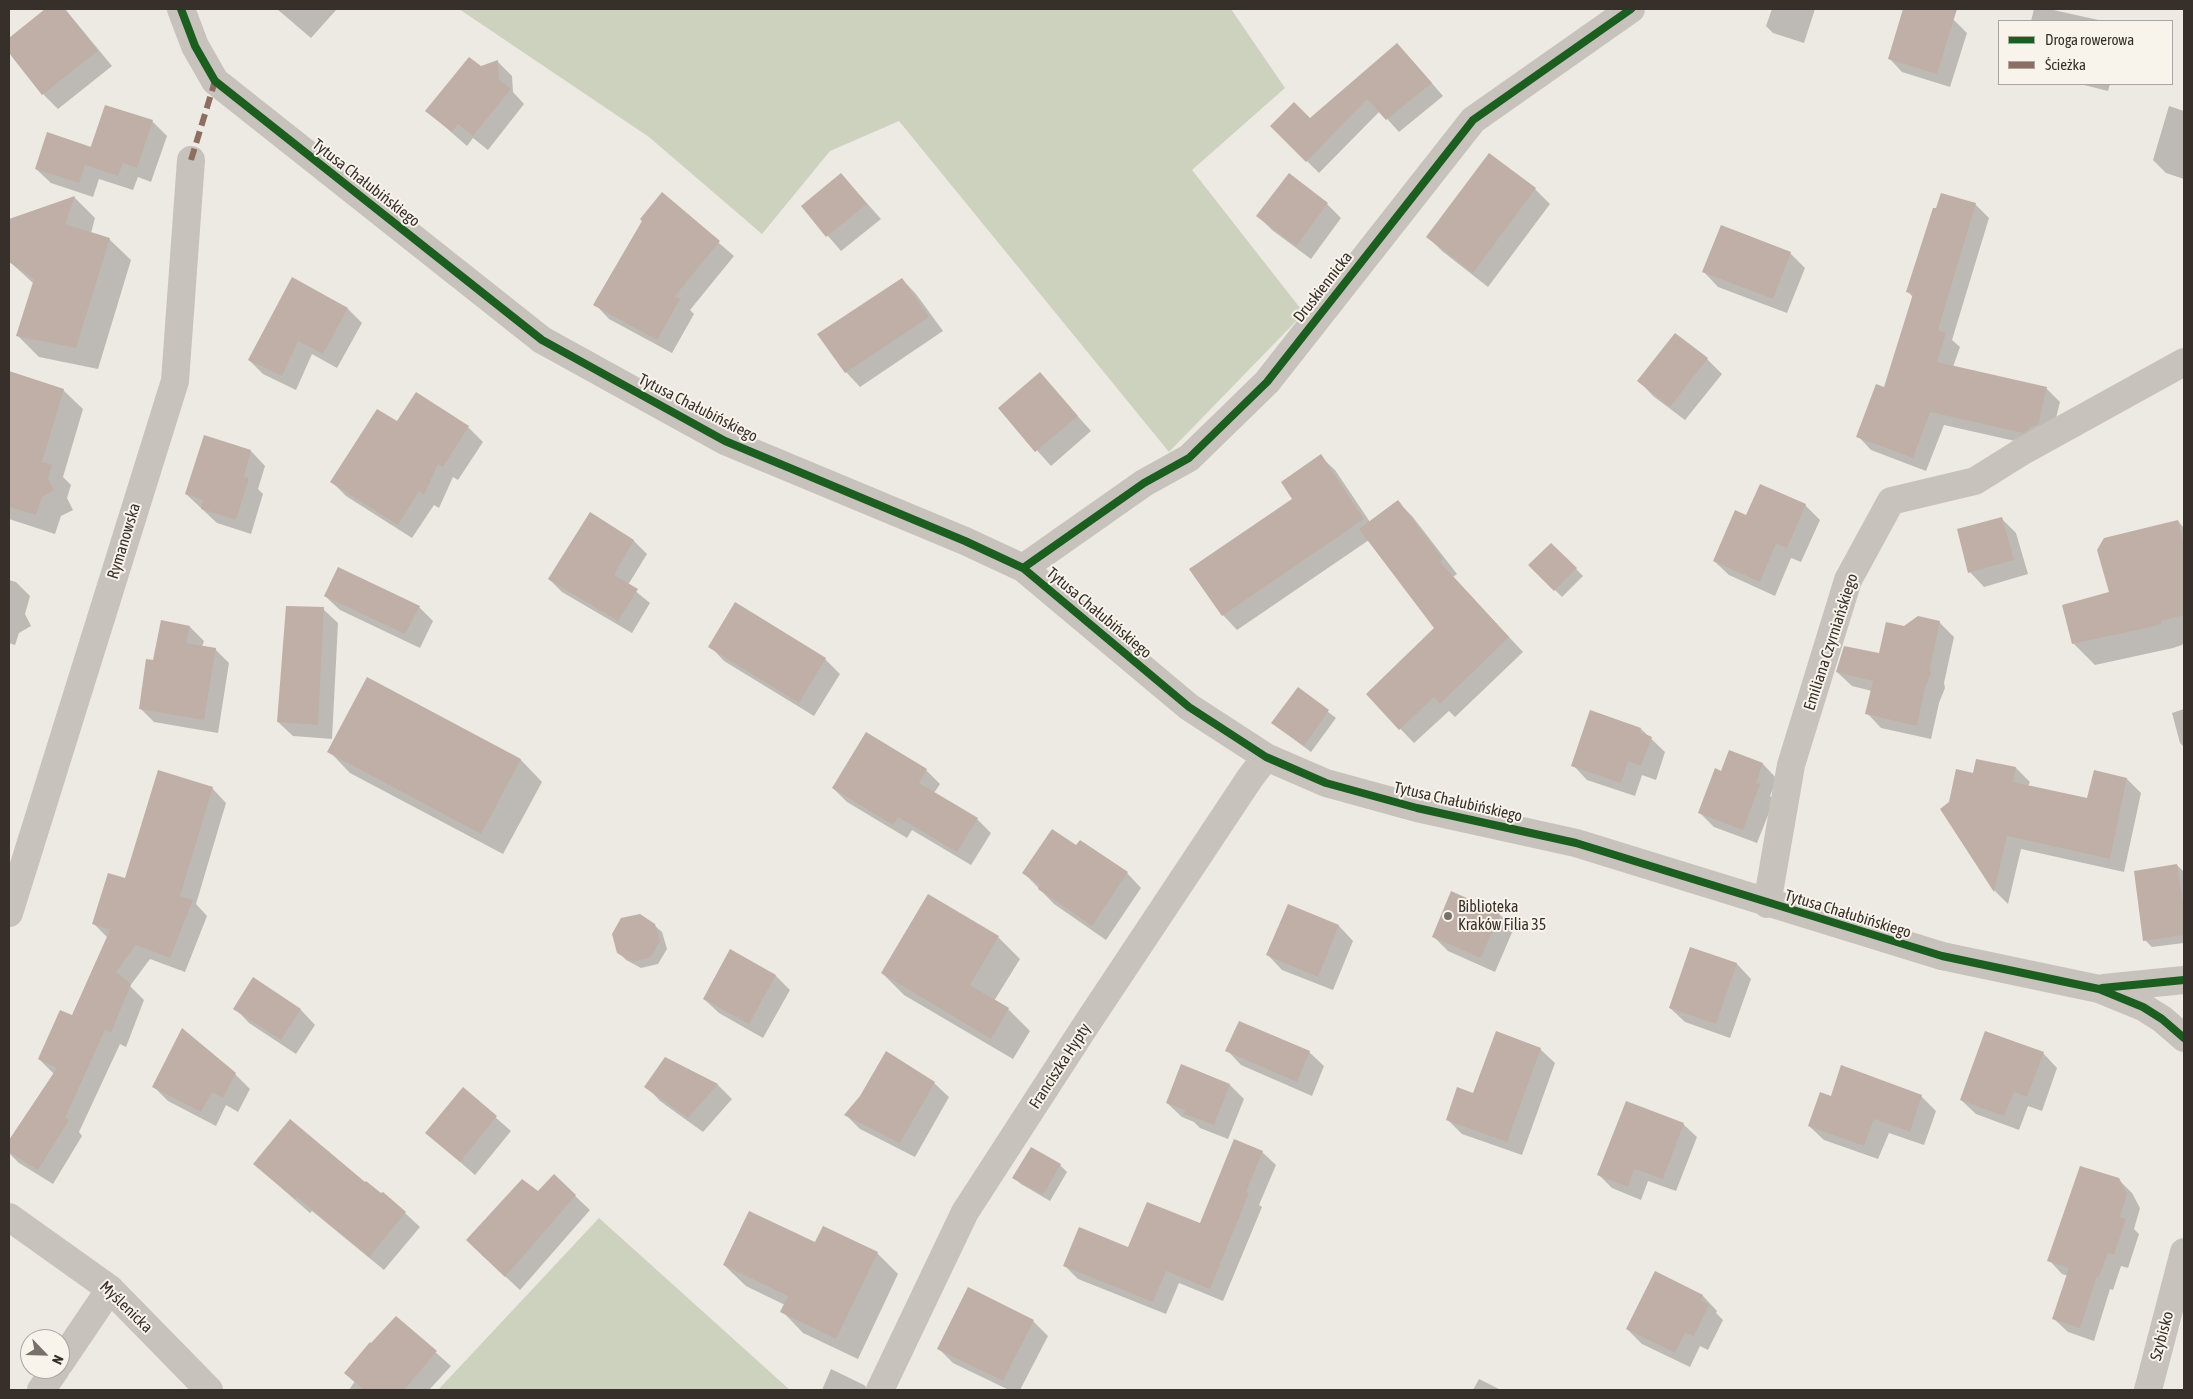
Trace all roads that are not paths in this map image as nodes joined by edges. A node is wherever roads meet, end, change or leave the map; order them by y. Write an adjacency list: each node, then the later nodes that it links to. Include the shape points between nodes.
1 (181, 9): 5 (street, Tytusa Chałubińskiego, via 195,46 215,81 542,340 725,441)
2 (1631, 9): 5 (street, Druskiennicka, via 1473,120 1266,382 1189,458 1144,483)
3 (191, 160): 8 (street, Rymanowska, via 174,381)
4 (2184, 362): 7 (street, Emiliana Czyrniańskiego, via 1975,481 1891,501 1848,580 1790,766)
5 (1023, 568): 6 (street, Tytusa Chałubińskiego, via 1189,707)
6 (1266, 756): 7 (street, Tytusa Chałubińskiego, via 1326,783 1417,808 1576,843); 19 (street, Franciszka Hypty, via 965,1212)
7 (1767, 904): 10 (street, Tytusa Chałubińskiego, via 1942,956)
8 (9, 913)
9 (2184, 980): 10 (street, Tytusa Chałubińskiego)
10 (2099, 989): 11 (street, Tytusa Chałubińskiego, via 2143,1007)
11 (2184, 1038)
12 (9, 1217): 14 (street, Myślenicka)
13 (2184, 1252): 20 (street, Szybisko)
14 (110, 1289): 15 (street); 18 (street, Myślenicka)
15 (70, 1348)
16 (49, 1379): 17 (street)
17 (41, 1390)
18 (209, 1390)
19 (880, 1390)
20 (2148, 1390)

